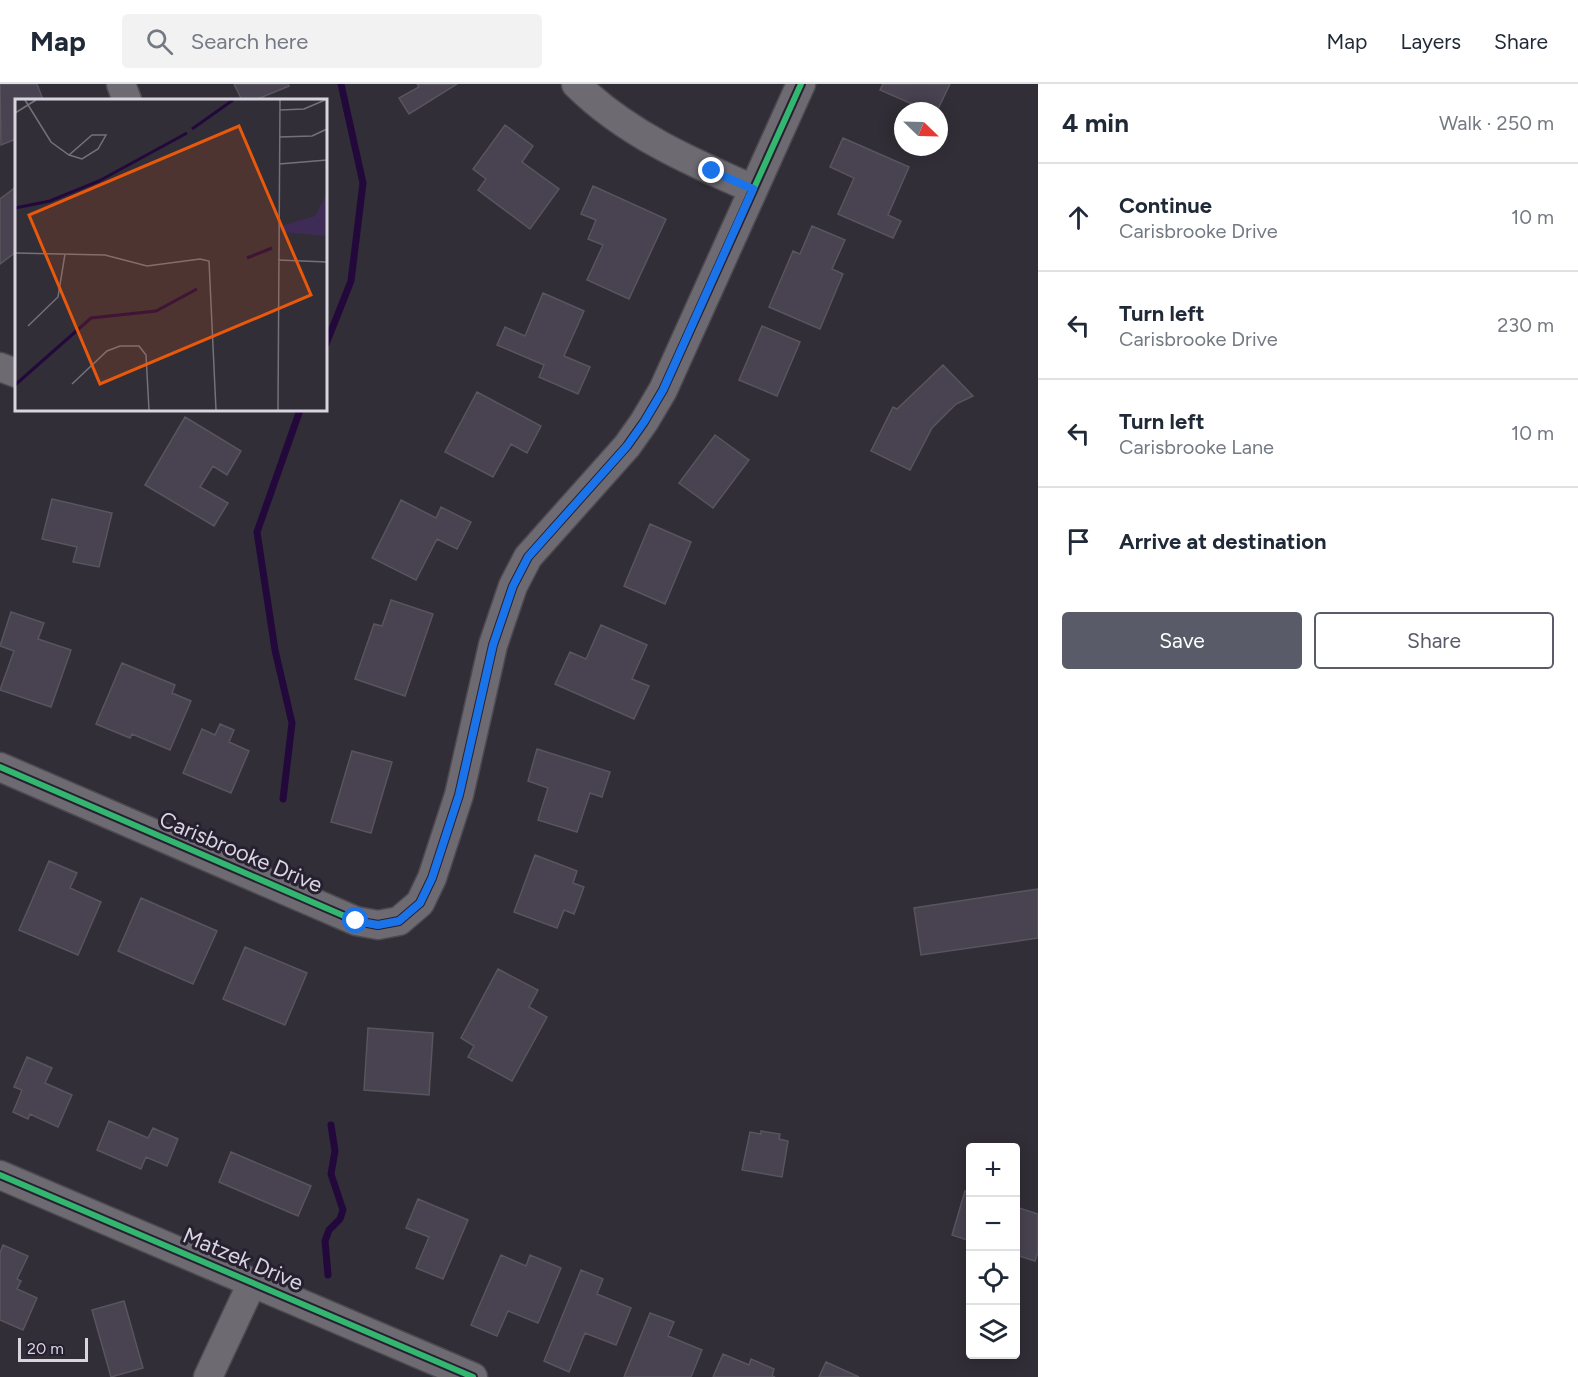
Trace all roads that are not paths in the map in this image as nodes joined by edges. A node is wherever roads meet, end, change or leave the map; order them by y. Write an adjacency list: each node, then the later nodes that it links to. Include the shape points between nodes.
1 (121, 84): 4 (street)
2 (576, 84): 5 (street, via 617,120)
3 (801, 84): 5 (street, Carisbrooke Drive)
4 (127, 99)
5 (753, 189): 8 (street, Carisbrooke Drive, via 663,390 644,422 528,557 513,586 493,645 459,795 432,878 420,903 399,921 378,925 356,921)
6 (0, 367): 7 (street)
7 (15, 373)
8 (0, 767)
9 (0, 1175): 10 (street, Matzek Drive)
10 (252, 1283): 11 (street); 12 (street, Matzek Drive)
11 (208, 1377)
12 (472, 1377)

